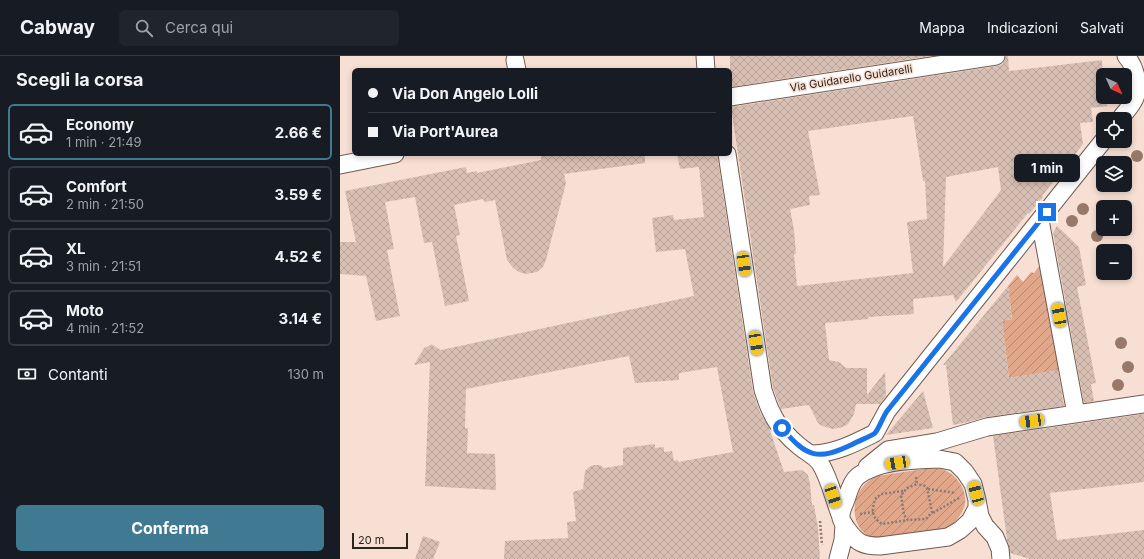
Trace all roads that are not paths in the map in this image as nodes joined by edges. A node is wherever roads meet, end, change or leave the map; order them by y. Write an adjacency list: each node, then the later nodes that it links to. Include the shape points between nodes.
1 (705, 56): 4 (street)
2 (996, 56): 6 (street, Via Guidarello Guidarelli)
3 (1126, 56): 5 (street, via 1132,63)
4 (706, 68)
5 (1140, 83): 7 (street, via 1136,96)
6 (732, 97)
7 (1125, 112)
8 (1097, 148): 12 (street)
9 (386, 156): 11 (street)
10 (728, 156): 17 (street, via 763,390 772,414 782,428 800,448)
11 (340, 166)
12 (1040, 220): 14 (street); 15 (street, via 887,411)
13 (1144, 404): 14 (street)
14 (1076, 414): 16 (street, via 987,427 937,442)
15 (875, 433): 16 (street, via 877,441); 17 (street, via 837,451)
16 (888, 450): 18 (street); 19 (street)
17 (813, 454): 21 (street)
18 (911, 466): 19 (street, via 885,465); 20 (street, via 939,459 955,462 973,484)
19 (857, 477): 21 (street, via 850,488)
20 (971, 497): 21 (street, via 977,508 970,521 948,537 869,546 859,543); 23 (street, via 985,526 995,537)
21 (847, 519): 22 (street)
22 (838, 559)
23 (1001, 559)

